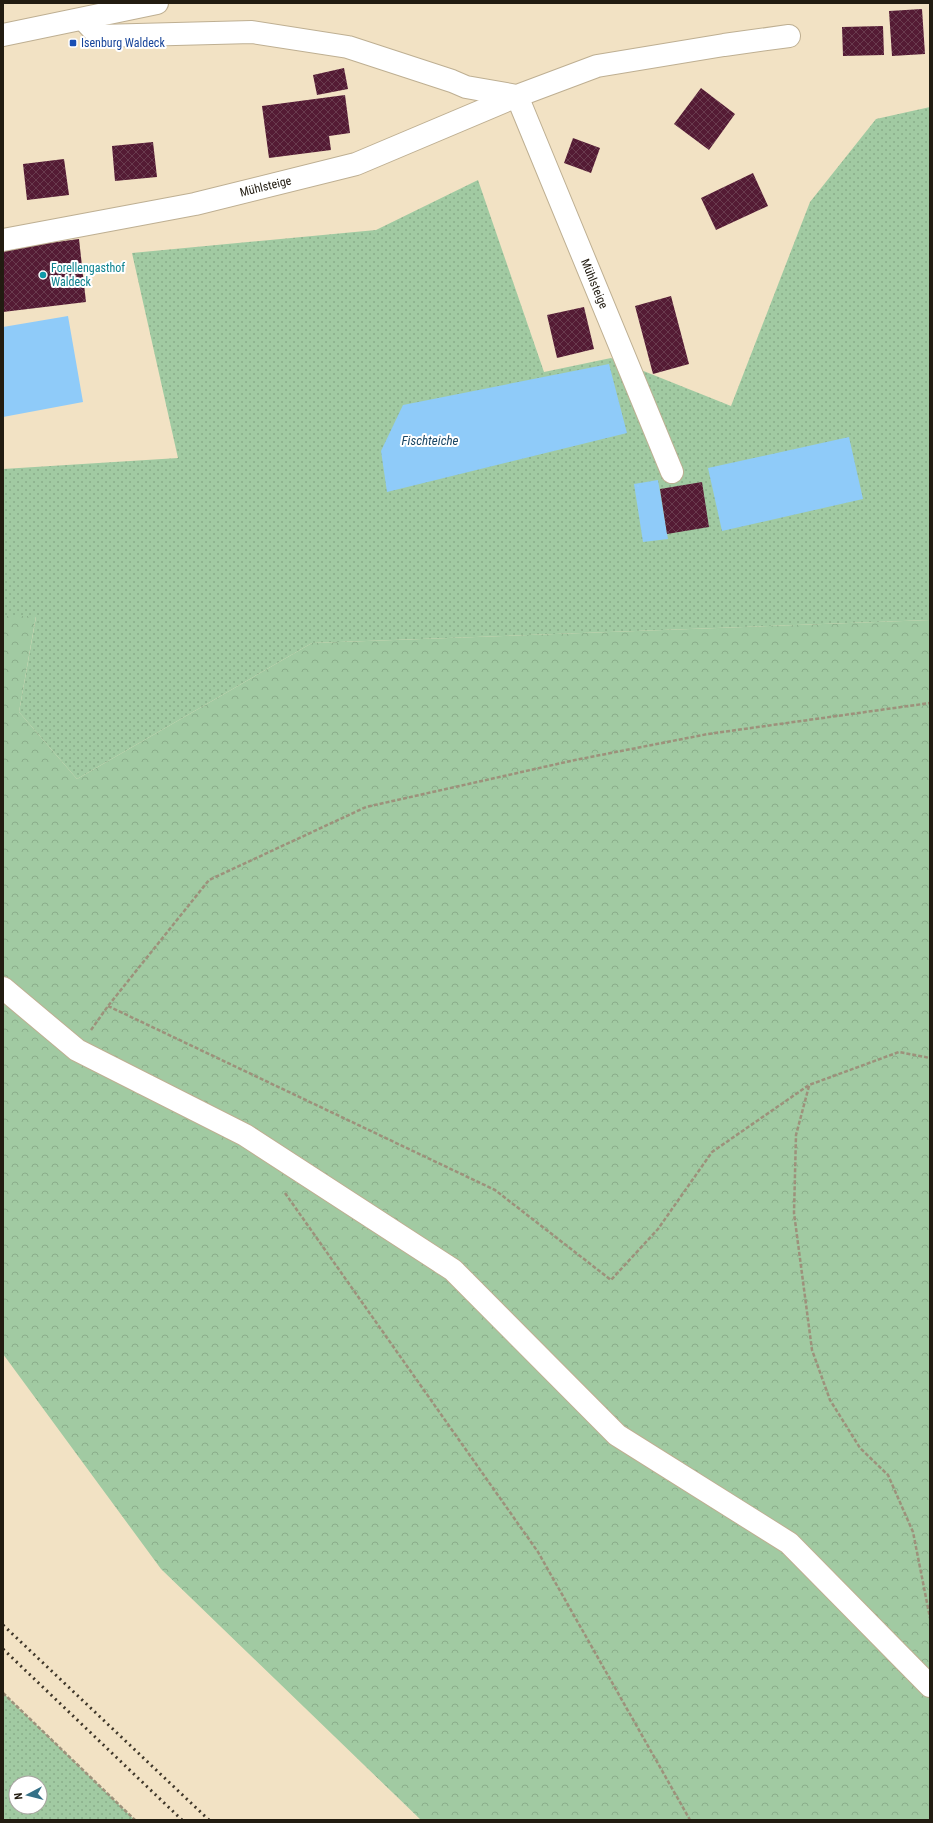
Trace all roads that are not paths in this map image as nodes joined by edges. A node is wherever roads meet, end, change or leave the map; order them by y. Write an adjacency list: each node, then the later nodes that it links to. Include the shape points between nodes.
1 (157, 3): 2 (street)
2 (83, 19): 3 (street); 5 (street, Mühlsteige, via 99,36 252,32 348,47 452,81 466,88)
3 (3, 35)
4 (788, 36): 5 (street, Mühlsteige, via 724,44 597,66)
5 (517, 96): 6 (street, Mühlsteige, via 356,164 195,204); 7 (street, Mühlsteige)
6 (3, 240)
7 (672, 472)
8 (3, 988): 9 (street, via 77,1050 245,1136 453,1270 617,1435 789,1543)
9 (930, 1686)

